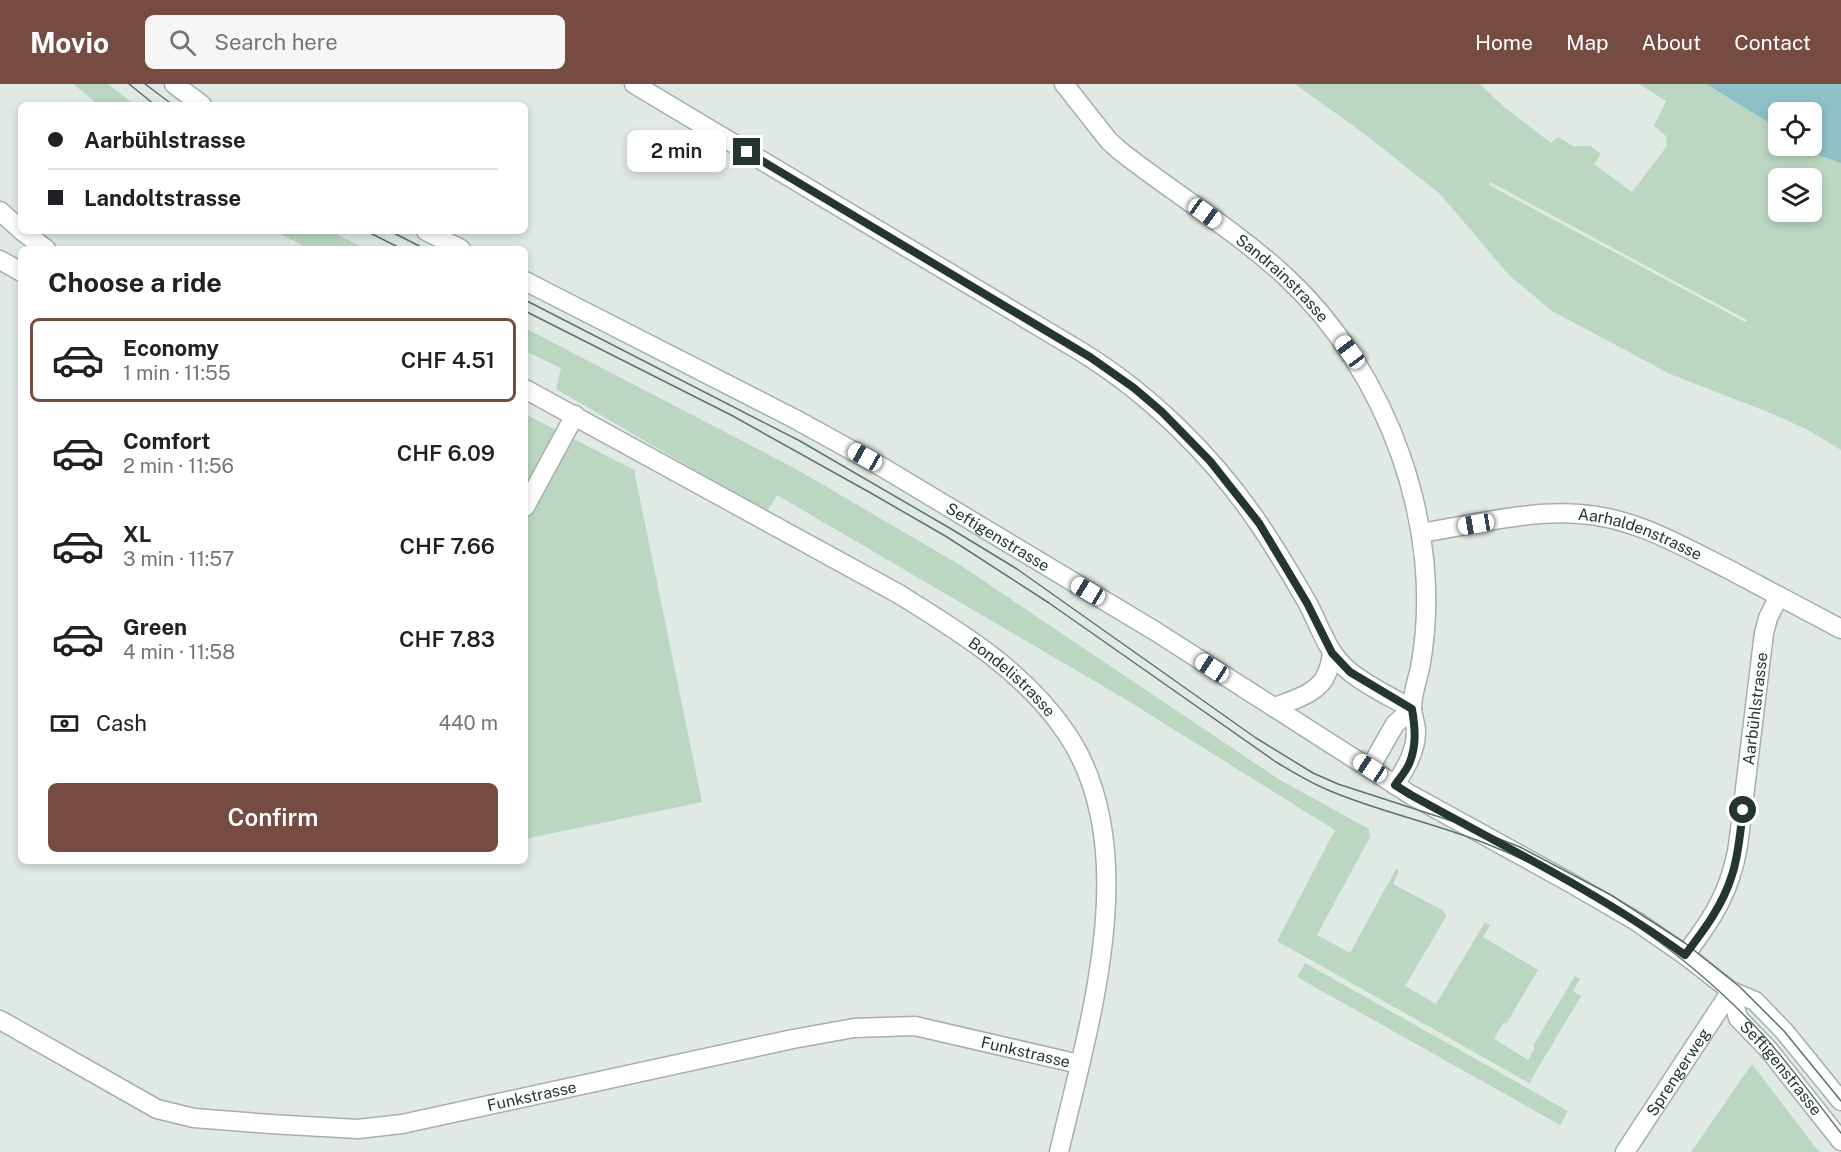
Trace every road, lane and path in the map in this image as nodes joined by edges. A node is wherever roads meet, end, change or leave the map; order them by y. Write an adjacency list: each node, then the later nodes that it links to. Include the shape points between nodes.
1 (174, 84): 4 (street)
2 (634, 84): 20 (street, via 1080,351 1134,388 1210,461 1259,523)
3 (1064, 84): 17 (street, Sandrainstrasse, via 1114,146 1264,257 1328,323 1367,380 1391,431)
4 (198, 102)
5 (0, 211): 6 (street)
6 (18, 228)
7 (25, 234): 9 (street)
8 (432, 234): 10 (street)
9 (42, 246)
10 (455, 246)
11 (0, 260): 12 (street)
12 (18, 270)
13 (528, 283): 21 (street, Seftigenstrasse, via 882,467)
14 (528, 391): 15 (street, Bondelistrasse)
15 (575, 415): 16 (street); 28 (street, Bondelistrasse, via 947,624 1001,662 1056,718 1087,772 1106,863 1104,943)
16 (528, 501)
17 (1421, 533): 18 (street, Aarhaldenstrasse, via 1540,514 1597,515 1653,532); 22 (street, Sandrainstrasse, via 1425,611 1422,657)
18 (1779, 596): 19 (street, Aarhaldenstrasse); 25 (street, Aarbühlstrasse, via 1764,633 1736,862 1715,913)
19 (1841, 629)
20 (1332, 653): 21 (street, via 1328,671 1317,687); 22 (street, via 1350,672)
21 (1275, 707): 23 (street, Seftigenstrasse)
22 (1412, 709): 23 (street, via 1395,724); 24 (street, Sandrainstrasse, via 1416,731 1413,750)
23 (1370, 768): 24 (street, Seftigenstrasse)
24 (1395, 785): 25 (street, Seftigenstrasse, via 1636,921)
25 (1685, 955): 26 (street, Seftigenstrasse)
26 (1731, 992): 29 (street, Seftigenstrasse, via 1755,1001); 30 (street, Seftigenstrasse, via 1738,1018 1768,1049); 32 (street, Sprengerweg)
27 (0, 1020): 28 (street, Funkstrasse, via 157,1109 219,1121 358,1129 402,1124 854,1028 915,1026)
28 (1079, 1064): 31 (street, Bondelistrasse)
29 (1841, 1101)
30 (1841, 1141)
31 (1059, 1152)
32 (1625, 1152)

